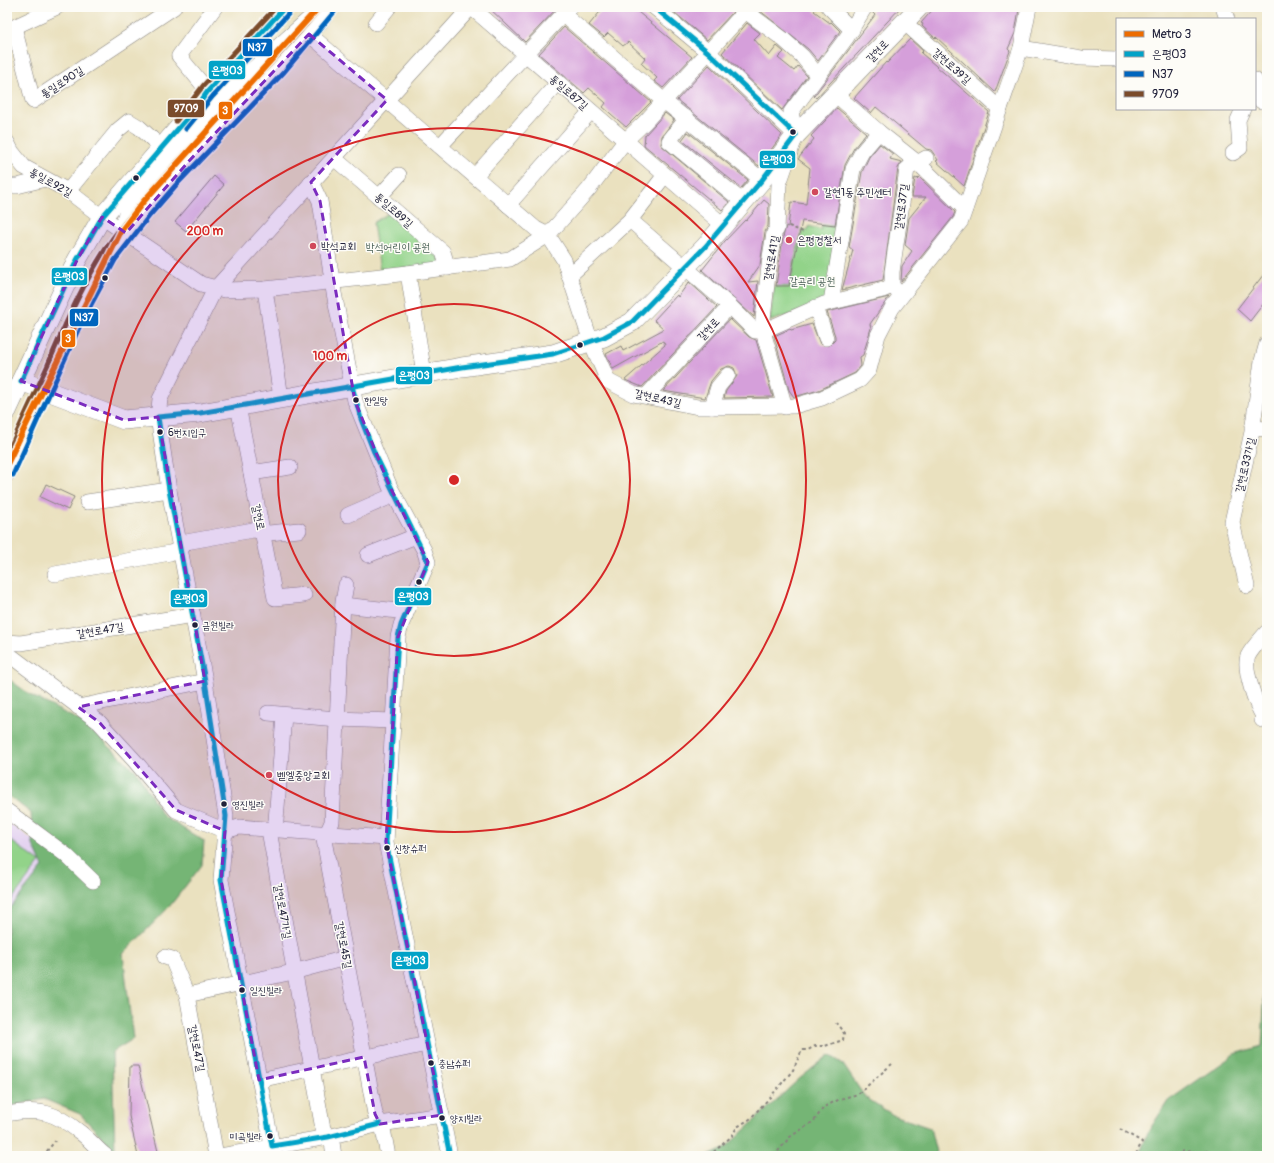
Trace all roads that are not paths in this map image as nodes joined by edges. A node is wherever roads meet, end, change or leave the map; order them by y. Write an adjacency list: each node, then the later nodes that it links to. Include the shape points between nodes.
1 (57, 7): 2 (street, 통일로90길, via 14,27 33,101)
2 (174, 7)
3 (215, 7): 30 (street, via 180,56)
4 (285, 7): 30 (main road)
5 (310, 7): 35 (street)
6 (322, 7): 64 (street, via 222,97 155,173 129,207 124,219)
7 (330, 7): 22 (main road)
8 (389, 7): 20 (street)
9 (471, 7): 25 (street, 통일로87길); 32 (street)
10 (654, 7): 24 (street)
11 (829, 7): 21 (street)
12 (865, 7): 21 (street)
13 (919, 7): 19 (main road, 갈현로)
14 (1029, 7): 23 (street)
15 (1223, 7): 18 (street)
16 (745, 9): 24 (street); 27 (street, via 802,56)
17 (567, 11): 25 (street); 33 (street)
18 (1228, 18)
19 (904, 22): 31 (main road, 갈현로); 36 (street, 갈현로39길)
20 (376, 23)
21 (852, 30): 27 (street)
22 (309, 34): 32 (street); 64 (main road, via 189,161)
23 (1021, 48): 26 (street, via 1081,58); 36 (street)
24 (708, 52): 33 (street); 41 (street)
25 (526, 54): 28 (street, 통일로87길); 44 (street)
26 (1116, 59)
27 (818, 76): 41 (street, via 791,112)
28 (558, 83): 38 (street, 통일로87길); 51 (street)
29 (1256, 84): 34 (street)
30 (208, 91): 35 (main road)
31 (835, 94): 40 (street); 41 (main road, 갈현로)
32 (387, 100): 44 (street); 47 (street)
33 (664, 101): 39 (street); 42 (street)
34 (1261, 101)
35 (196, 108): 45 (main road)
36 (1000, 109): 60 (street)
37 (1243, 110): 46 (street, via 1238,120 1240,148)
38 (591, 111): 42 (street, 통일로87길); 59 (street)
39 (687, 118): 54 (street); 58 (street, via 669,141)
40 (879, 132): 48 (street); 74 (street, via 862,152 854,169)
41 (796, 135): 54 (main road, 갈현로)
42 (625, 141): 50 (street); 65 (street, via 589,189)
43 (7, 142): 52 (street, 통일로92길, via 24,167)
44 (440, 146): 51 (street)
45 (161, 147): 56 (street, via 129,121 118,130); 61 (main road)
46 (1233, 153)
47 (334, 158): 53 (street); 57 (street, 통일로89길)
48 (923, 160): 60 (street); 73 (street, 갈현로37길, via 907,169 892,272)
49 (399, 175): 57 (street)
50 (665, 175): 62 (street); 63 (street)
51 (475, 176): 59 (street)
52 (45, 179): 55 (street); 56 (street, 통일로92길)
53 (311, 182): 70 (street, via 320,201); 71 (street)
54 (770, 182): 58 (main road, 갈현로); 77 (street, 갈현로41길, via 777,229 773,239)
55 (7, 186)
56 (68, 191): 61 (street, 통일로92길)
57 (379, 197): 67 (street, 통일로89길, via 443,252)
58 (743, 202): 63 (main road, 갈현로)
59 (508, 204): 65 (street, via 536,229)
60 (965, 209): 73 (street, via 961,221)
61 (102, 217): 64 (street, 통일로92길); 83 (main road, via 77,260)
62 (630, 220): 66 (street); 69 (street)
63 (723, 225): 66 (main road, 갈현로)
64 (126, 233): 71 (street, via 201,284); 85 (main road, via 98,275 69,332)
65 (548, 235): 67 (street, via 510,260); 69 (street, via 564,260)
66 (685, 267): 75 (street); 80 (main road, 갈현로, via 632,322)
67 (448, 268): 68 (street)
68 (408, 274): 70 (street); 81 (street)
69 (569, 276): 80 (street)
70 (332, 281): 72 (street); 84 (street)
71 (215, 289): 72 (street); 92 (street, via 160,399)
72 (265, 289): 87 (street)
73 (897, 290): 74 (street, via 883,290); 90 (street, via 892,308 878,335 869,370 858,380 822,398)
74 (831, 302): 76 (street)
75 (730, 306): 77 (street, via 755,331); 86 (street, 갈현로)
76 (816, 307): 77 (street); 78 (street)
77 (763, 329): 90 (street, 갈현로41길)
78 (826, 338)
79 (1267, 343): 93 (street, 갈현로33가길, via 1262,361)
80 (592, 344): 81 (main road, 갈현로, via 554,354); 86 (street, 갈현로43길, via 608,381 633,394)
81 (424, 374): 84 (main road, 갈현로)
82 (728, 375): 89 (street, via 718,387)
83 (21, 381): 85 (main road, 갈현로); 91 (main road)
84 (352, 386): 87 (main road, 갈현로); 98 (street, via 366,433)
85 (44, 391): 92 (main road, 갈현로, via 124,420); 95 (main road)
86 (646, 396): 89 (street, 갈현로43길, via 698,407)
87 (281, 398): 88 (main road, 갈현로)
88 (238, 406): 92 (main road, 갈현로); 96 (street, 갈현로)
89 (716, 407): 90 (street, 갈현로43길)
90 (783, 407)
91 (7, 411)
92 (158, 417): 97 (street)
93 (1260, 428): 108 (street, 갈현로33가길, via 1232,522)
94 (290, 467): 96 (street)
95 (7, 472)
96 (251, 473): 102 (street, 갈현로)
97 (169, 490): 99 (street); 104 (street)
98 (394, 495): 100 (street); 103 (street)
99 (87, 502)
100 (348, 516)
101 (299, 530): 102 (street)
102 (262, 532): 104 (street, via 253,530 186,542); 109 (street, 갈현로, via 275,598)
103 (416, 536): 105 (street); 112 (street, via 428,562)
104 (181, 549): 106 (street); 111 (street)
105 (368, 555)
106 (55, 574)
107 (346, 585): 110 (street, 갈현로45길)
108 (1247, 586)
109 (304, 595)
110 (343, 605): 112 (street, via 398,612); 120 (street, 갈현로45길)
111 (193, 615): 114 (street, 갈현로47길, via 21,643); 116 (street)
112 (405, 616): 122 (street, via 398,637)
113 (1267, 632): 121 (street, via 1248,656 1246,666 1257,706 1263,716)
114 (7, 642)
115 (7, 653): 117 (street)
116 (205, 681): 117 (street); 125 (street, via 226,816)
117 (78, 707): 125 (street, via 99,722 176,810)
118 (268, 713): 119 (street)
119 (284, 715): 120 (street); 124 (street, 갈현로47가길, via 276,821)
120 (337, 719): 122 (street); 126 (street, 갈현로45길, via 332,822)
121 (1262, 720)
122 (393, 721): 127 (street)
123 (7, 811): 128 (street, via 66,855)
124 (272, 830): 125 (street, via 239,827); 126 (street); 131 (street, 갈현로47가길, via 270,836)
125 (225, 831): 132 (street, via 221,880)
126 (327, 833): 127 (street); 130 (street, 갈현로45길, via 324,840)
127 (386, 838): 134 (street)
128 (93, 881)
129 (165, 957): 133 (street, 갈현로47길, via 172,959)
130 (346, 958): 131 (street); 135 (street, 갈현로45길)
131 (294, 972): 132 (street); 136 (street, 갈현로47가길)
132 (240, 982): 133 (street); 137 (street)
133 (187, 995): 144 (street, 갈현로47길)
134 (427, 1044): 135 (street); 139 (street)
135 (364, 1057): 136 (street); 140 (street, 갈현로45길, via 375,1114)
136 (312, 1068): 137 (street); 141 (street, 갈현로47가길, via 323,1129)
137 (259, 1080): 142 (street)
138 (7, 1114): 143 (street, via 42,1111 55,1116 81,1133)
139 (442, 1115): 140 (street); 148 (street)
140 (380, 1124): 141 (street); 147 (street, 갈현로45길)
141 (328, 1136): 142 (street); 146 (street, 갈현로47가길, via 332,1142)
142 (273, 1151): 145 (street)
143 (106, 1156)
144 (216, 1156)
145 (220, 1156)
146 (334, 1156)
147 (388, 1156)
148 (450, 1156)

